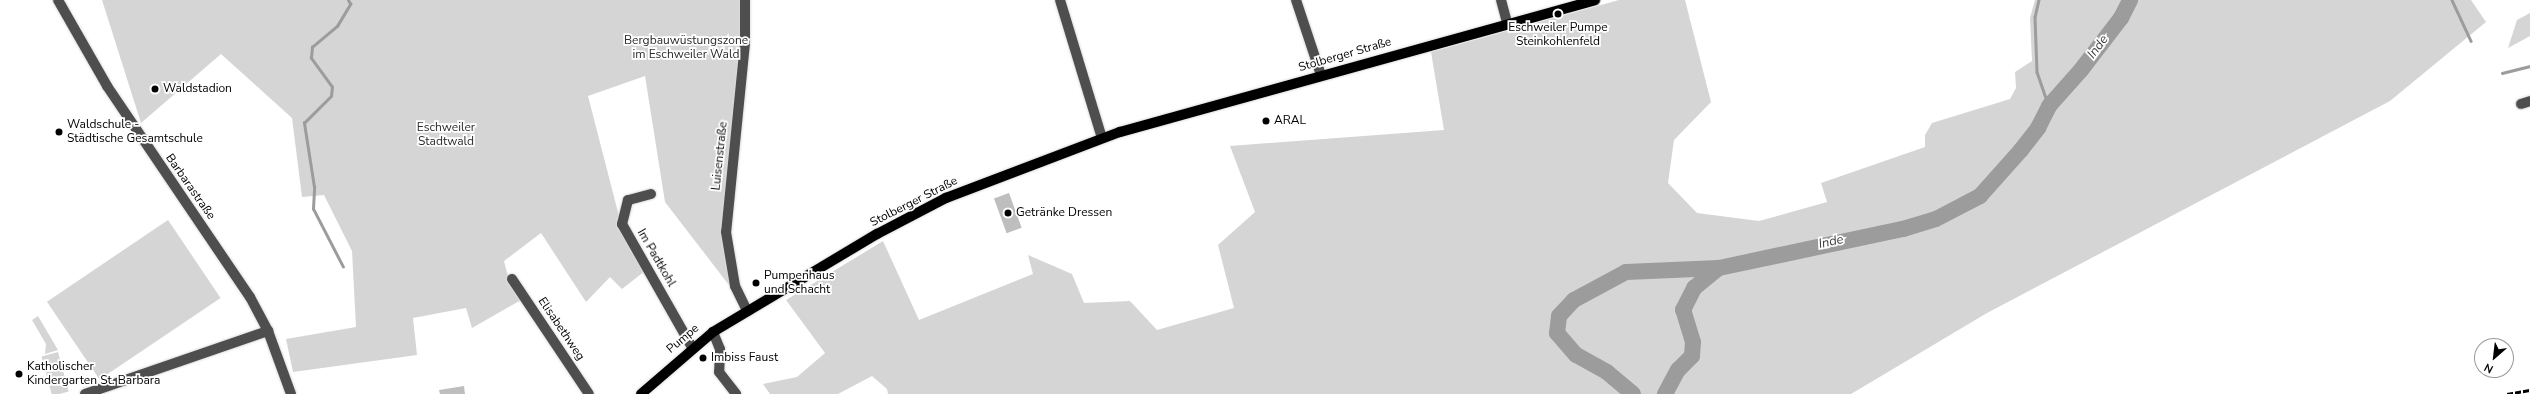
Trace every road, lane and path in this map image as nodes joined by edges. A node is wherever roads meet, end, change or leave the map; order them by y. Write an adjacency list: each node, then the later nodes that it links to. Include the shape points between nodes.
1 (58, 0): 13 (street, Barbarastraße, via 107,86 250,297)
2 (745, 0): 12 (street, Luisenstraße, via 745,44 726,232 735,286)
3 (1060, 0): 9 (street)
4 (1296, 0): 8 (street)
5 (1501, 0): 7 (street)
6 (1595, 0): 7 (main road, Stolberger Straße)
7 (1507, 23): 8 (main road, Stolberger Straße)
8 (1321, 75): 9 (main road, Stolberger Straße)
9 (1102, 138): 12 (main road, Stolberger Straße, via 934,204)
10 (651, 194): 15 (street, Im Padtkohl, via 628,200 622,224)
11 (512, 279): 18 (street, Elisabethweg)
12 (747, 311): 14 (main road, Pumpe)
13 (268, 331): 16 (street); 17 (street, Barbarastraße)
14 (713, 332): 15 (main road, Pumpe); 20 (street, via 720,349 719,372)
15 (692, 347): 19 (main road, Pumpe)
16 (85, 394)
17 (291, 394)
18 (589, 394)
19 (641, 394)
20 (735, 394)

